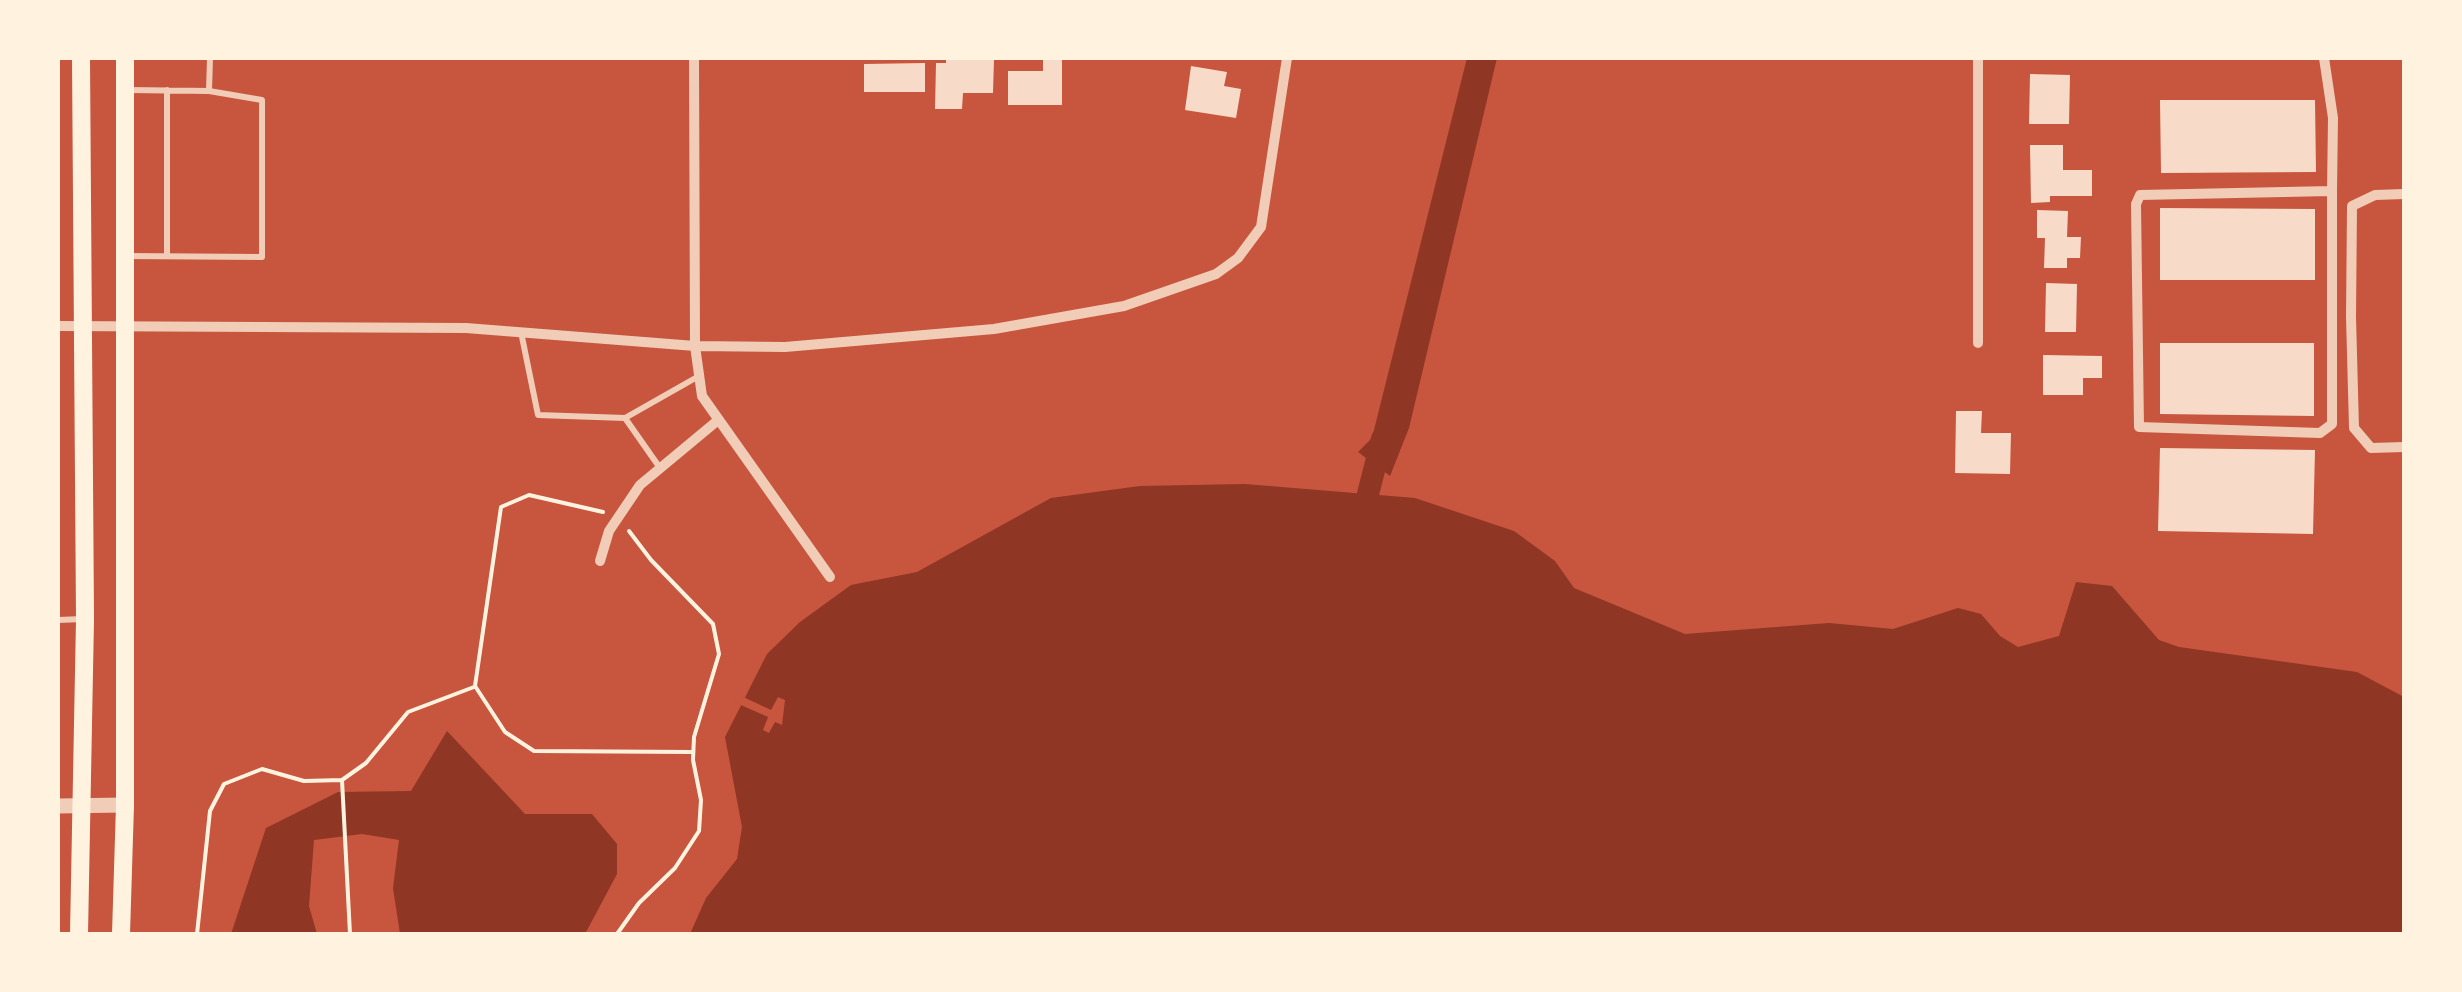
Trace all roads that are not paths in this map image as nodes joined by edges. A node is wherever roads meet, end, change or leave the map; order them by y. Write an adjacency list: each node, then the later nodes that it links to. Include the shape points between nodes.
1 (81, 58): 16 (main road)
2 (126, 58): 8 (main road)
3 (210, 58): 10 (lane)
4 (694, 58): 20 (street)
5 (1286, 58): 20 (street, via 1261,227 1216,274 1140,302 994,329 832,345)
6 (1978, 58): 19 (street)
7 (2324, 58): 11 (street, via 2333,118)
8 (126, 90): 9 (lane); 13 (main road)
9 (167, 90): 10 (lane); 14 (lane)
10 (208, 91): 14 (lane, via 262,100 262,258)
11 (2332, 191): 11 (street, via 2140,196 2138,427 2320,433 2332,424)
12 (2404, 194): 24 (street, via 2352,206 2351,317 2354,428 2371,448)
13 (125, 256): 14 (lane); 17 (main road)
14 (167, 256)
15 (58, 326): 16 (street)
16 (79, 326): 17 (street); 28 (main road)
17 (125, 326): 18 (street); 32 (main road)
18 (521, 331): 20 (street); 22 (lane, via 538,414)
19 (1978, 343)
20 (694, 346): 21 (street)
21 (699, 376): 22 (lane); 23 (street)
22 (625, 418): 25 (lane)
23 (717, 421): 25 (street); 27 (street)
24 (2404, 447)
25 (660, 468): 26 (street, via 629,499)
26 (600, 561)
27 (830, 577)
28 (84, 619): 29 (lane); 31 (main road)
29 (58, 620)
30 (58, 806): 31 (street)
31 (81, 806): 32 (street); 33 (main road)
32 (126, 806): 34 (main road)
33 (79, 934)
34 (121, 934)

